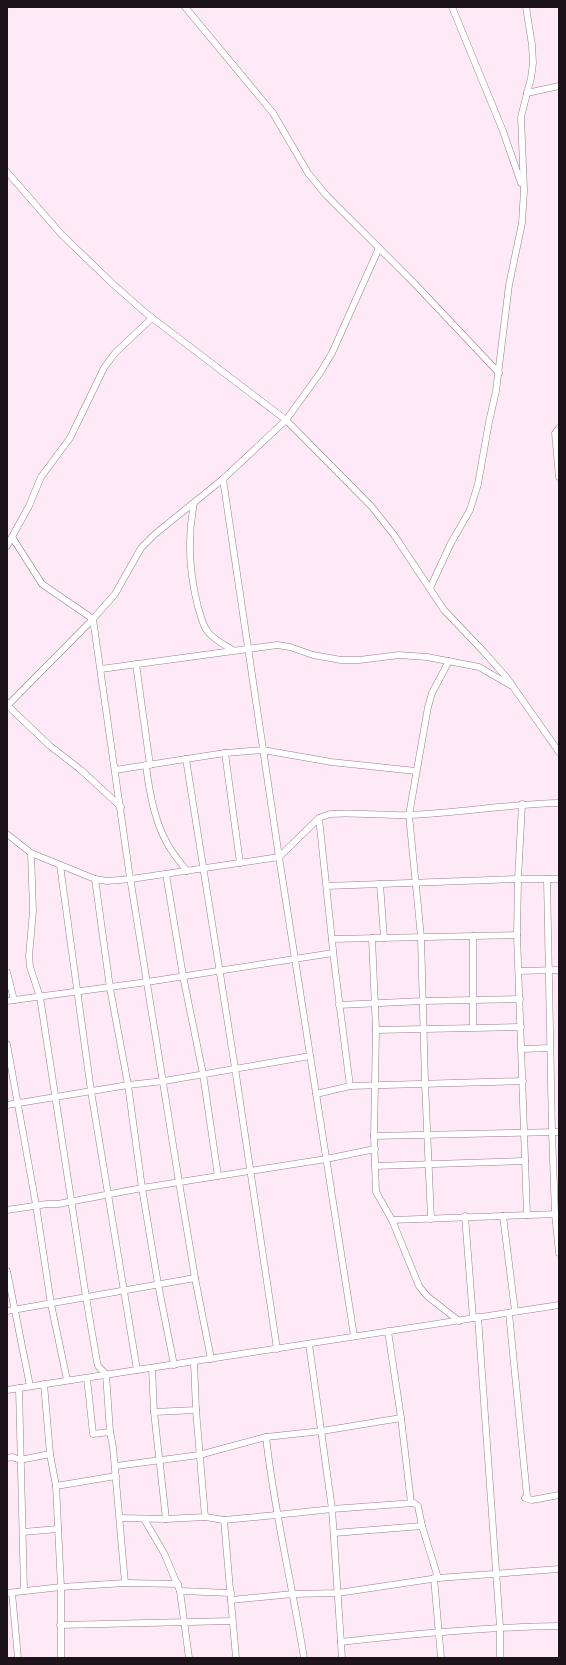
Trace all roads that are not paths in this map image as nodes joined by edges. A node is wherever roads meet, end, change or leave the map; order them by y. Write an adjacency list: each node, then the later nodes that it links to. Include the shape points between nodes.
1 (185, 7): 8 (street, via 274,113 308,173 327,196)
2 (452, 7): 7 (street, via 503,131)
3 (526, 7): 5 (street, via 533,63)
4 (559, 86): 5 (street)
5 (527, 92): 7 (street, via 521,117)
6 (7, 172): 9 (street, via 62,235)
7 (524, 190): 10 (street, via 522,222 509,285)
8 (379, 248): 10 (street); 11 (street, via 332,353)
9 (152, 318): 11 (street); 17 (street, via 115,353 104,368 70,438 41,477)
10 (498, 373): 19 (street, via 478,484 470,510)
11 (286, 420): 15 (street); 19 (street, via 372,507)
12 (559, 428): 13 (street, via 555,433)
13 (558, 457): 14 (street)
14 (559, 477)
15 (223, 479): 16 (street); 21 (street)
16 (194, 503): 20 (street, via 141,548 115,594); 22 (street, via 189,534 193,588 201,618 208,632)
17 (12, 537): 18 (street); 20 (street, via 42,584)
18 (7, 546)
19 (430, 588): 26 (street, via 448,614)
20 (93, 619): 25 (street); 27 (street)
21 (248, 648): 22 (street); 23 (street, via 290,647 341,660 415,655); 28 (street)
22 (233, 650): 24 (street)
23 (449, 661): 26 (street, via 479,667); 34 (street, via 430,700)
24 (136, 664): 25 (street); 32 (street)
25 (101, 669): 33 (street)
26 (513, 687): 29 (street)
27 (7, 705): 37 (street)
28 (263, 750): 30 (street); 34 (street, via 331,762); 42 (street)
29 (559, 752)
30 (225, 753): 31 (street); 43 (street)
31 (186, 759): 32 (street); 45 (street)
32 (148, 765): 33 (street); 46 (street, via 150,792 163,836)
33 (115, 770): 37 (street)
34 (416, 771): 38 (street)
35 (559, 803): 36 (street)
36 (522, 804): 38 (street); 50 (street)
37 (121, 807): 49 (street)
38 (409, 815): 39 (street, via 336,814); 53 (street)
39 (319, 818): 42 (street); 55 (street)
40 (7, 834): 41 (street)
41 (31, 853): 44 (street); 73 (street, via 33,911 28,956)
42 (279, 857): 43 (street); 63 (street)
43 (240, 864): 45 (street)
44 (60, 865): 48 (street); 72 (street)
45 (203, 868): 46 (street); 66 (street)
46 (187, 871): 47 (street)
47 (166, 874): 49 (street); 69 (street)
48 (95, 879): 49 (street); 71 (street)
49 (131, 879): 70 (street)
50 (518, 879): 51 (street); 53 (street); 56 (street)
51 (547, 879): 52 (street); 64 (street)
52 (559, 879)
53 (415, 882): 54 (street); 58 (street)
54 (380, 884): 55 (street); 60 (street)
55 (328, 886): 61 (street)
56 (517, 935): 57 (street); 67 (street)
57 (473, 936): 58 (street); 74 (street)
58 (421, 937): 60 (street); 77 (street)
59 (372, 938): 60 (street); 61 (street); 78 (street)
60 (384, 938)
61 (332, 939): 62 (street)
62 (333, 953): 63 (street); 79 (street)
63 (296, 959): 66 (street); 87 (street)
64 (548, 970): 65 (street); 67 (street); 85 (street)
65 (559, 970)
66 (219, 971): 69 (street); 88 (street)
67 (519, 971): 75 (street)
68 (7, 972): 76 (street)
69 (183, 976): 70 (street); 89 (street)
70 (148, 982): 71 (street); 90 (street)
71 (110, 988): 72 (street); 93 (street)
72 (76, 992): 73 (street); 96 (street)
73 (40, 997): 76 (street); 98 (street)
74 (473, 1000): 75 (street); 77 (street); 81 (street)
75 (520, 1000): 80 (street)
76 (10, 1001)
77 (423, 1001): 78 (street); 82 (street)
78 (375, 1003): 79 (street); 83 (street)
79 (339, 1005): 95 (street)
80 (521, 1026): 81 (street); 86 (street)
81 (473, 1027): 82 (street)
82 (424, 1029): 83 (street); 92 (street)
83 (376, 1030): 94 (street)
84 (7, 1044): 99 (street)
85 (550, 1048): 86 (street); 102 (street)
86 (522, 1049): 91 (street)
87 (310, 1056): 88 (street); 97 (street)
88 (235, 1068): 89 (street); 111 (street)
89 (203, 1074): 90 (street); 112 (street)
90 (164, 1081): 93 (street); 113 (street)
91 (523, 1081): 92 (street); 101 (street)
92 (424, 1083): 94 (street); 104 (street)
93 (128, 1085): 96 (street); 114 (street)
94 (376, 1085): 95 (street); 105 (street)
95 (350, 1086): 97 (street)
96 (91, 1091): 98 (street); 115 (street)
97 (316, 1094): 107 (street)
98 (55, 1097): 99 (street); 116 (street)
99 (17, 1103): 100 (street); 117 (street)
100 (7, 1105)
101 (525, 1132): 102 (street); 104 (street); 108 (street)
102 (552, 1132): 103 (street); 119 (street)
103 (559, 1132)
104 (426, 1135): 105 (street); 109 (street)
105 (374, 1136): 106 (street)
106 (375, 1149): 107 (street); 110 (street)
107 (326, 1159): 111 (street); 139 (street)
108 (525, 1161): 109 (street); 120 (street)
109 (428, 1164): 110 (street); 123 (street)
110 (375, 1166): 124 (street, via 376,1192)
111 (250, 1171): 112 (street); 141 (street)
112 (218, 1176): 113 (street)
113 (179, 1182): 114 (street); 127 (street)
114 (142, 1188): 115 (street); 128 (street)
115 (109, 1194): 116 (street); 129 (street)
116 (72, 1200): 117 (street); 130 (street)
117 (36, 1206): 118 (street); 131 (street)
118 (7, 1210)
119 (557, 1214): 120 (street); 125 (street)
120 (527, 1215): 122 (street)
121 (465, 1216): 122 (street); 123 (street); 136 (street)
122 (503, 1216): 135 (street)
123 (431, 1219): 124 (street)
124 (392, 1220): 137 (street, via 419,1286 427,1296)
125 (559, 1253)
126 (7, 1271): 133 (street)
127 (195, 1278): 128 (street); 142 (street)
128 (158, 1284): 129 (street); 144 (street)
129 (123, 1291): 130 (street); 146 (street)
130 (86, 1297): 131 (street); 147 (street, via 98,1366)
131 (51, 1304): 133 (street); 149 (street)
132 (559, 1305): 135 (street)
133 (14, 1310): 134 (street); 151 (street)
134 (7, 1311)
135 (512, 1312): 136 (street); 168 (street, via 527,1496 525,1498 532,1500)
136 (475, 1318): 137 (street); 182 (street, via 488,1455)
137 (459, 1320): 138 (street)
138 (388, 1331): 139 (street); 156 (street)
139 (354, 1336): 140 (street)
140 (309, 1344): 141 (street); 157 (street)
141 (278, 1349): 142 (street)
142 (211, 1359): 143 (street)
143 (194, 1362): 144 (street); 154 (street)
144 (174, 1365): 145 (street)
145 (152, 1368): 146 (street); 155 (street)
146 (136, 1370): 147 (street)
147 (106, 1374): 148 (street); 158 (street)
148 (87, 1378): 149 (street); 158 (street, via 93,1434)
149 (67, 1380): 150 (street)
150 (44, 1384): 151 (street); 160 (street)
151 (30, 1386): 152 (street)
152 (19, 1388): 153 (street); 163 (street)
153 (7, 1390)
154 (196, 1410): 155 (street); 161 (street)
155 (154, 1412): 164 (street)
156 (401, 1418): 157 (street); 169 (street)
157 (322, 1431): 159 (street); 170 (street)
158 (110, 1432): 165 (street)
159 (266, 1437): 161 (street); 171 (street)
160 (50, 1454): 163 (street); 167 (street)
161 (199, 1455): 164 (street); 172 (street)
162 (7, 1458): 163 (street)
163 (20, 1460): 179 (street)
164 (159, 1461): 165 (street); 175 (street)
165 (116, 1466): 166 (street)
166 (116, 1476): 167 (street); 173 (street)
167 (56, 1486): 178 (street)
168 (559, 1495)
169 (411, 1503): 170 (street); 177 (street, via 418,1506)
170 (332, 1508): 171 (street); 180 (street)
171 (276, 1515): 176 (street); 192 (street)
172 (205, 1517): 175 (street); 176 (street)
173 (120, 1518): 174 (street); 184 (street)
174 (144, 1519): 175 (street); 185 (street)
175 (166, 1519)
176 (224, 1520): 190 (street)
177 (422, 1526): 180 (street); 183 (street)
178 (58, 1529): 179 (street); 186 (street)
179 (23, 1532): 187 (street)
180 (334, 1533): 191 (street)
181 (559, 1569): 182 (street)
182 (495, 1574): 183 (street); 198 (street)
183 (436, 1578): 191 (street); 199 (street)
184 (125, 1583): 185 (street); 186 (street)
185 (178, 1584): 188 (street)
186 (61, 1587): 187 (street); 196 (street)
187 (24, 1591): 189 (street)
188 (180, 1591): 190 (street); 194 (street)
189 (10, 1593): 201 (street)
190 (231, 1593): 193 (street)
191 (338, 1593): 192 (street); 200 (street)
192 (293, 1594): 193 (street); 205 (street)
193 (231, 1600): 195 (street)
194 (183, 1621): 195 (street); 196 (street); 203 (street)
195 (232, 1621): 204 (street)
196 (60, 1624): 202 (street)
197 (559, 1626): 198 (street)
198 (500, 1627): 199 (street); 208 (street)
199 (438, 1632): 200 (street); 207 (street)
200 (340, 1642): 206 (street)
201 (18, 1658)
202 (61, 1658)
203 (189, 1658)
204 (236, 1658)
205 (304, 1658)
206 (342, 1658)
207 (441, 1658)
208 (500, 1658)

